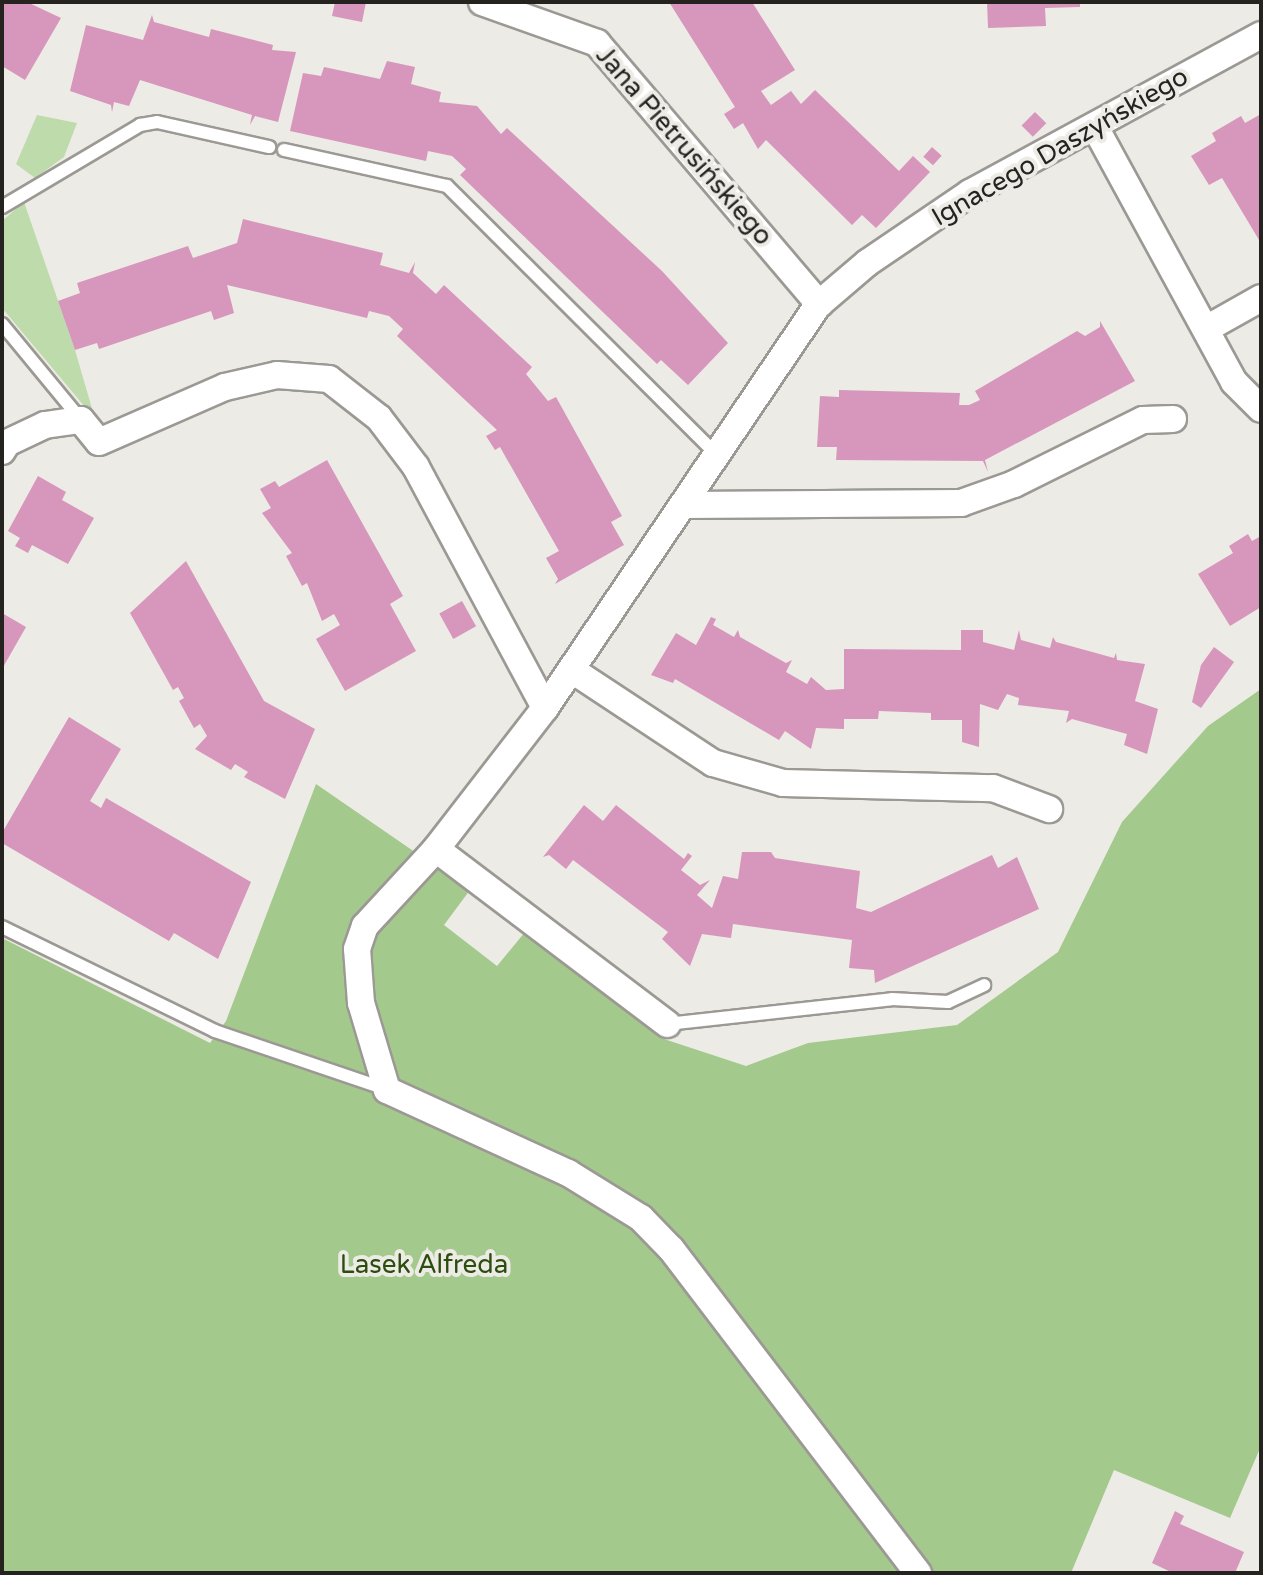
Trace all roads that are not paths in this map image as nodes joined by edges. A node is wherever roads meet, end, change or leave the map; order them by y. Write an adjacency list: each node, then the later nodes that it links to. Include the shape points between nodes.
1 (482, 2): 8 (street, Jana Pietrusińskiego, via 597,43)
2 (1261, 35): 3 (street, Ignacego Daszyńskiego)
3 (1095, 127): 8 (street, Ignacego Daszyńskiego, via 970,193 867,263); 10 (street)
4 (269, 147): 6 (lane, via 157,122 140,125)
5 (284, 150): 15 (lane, via 447,186)
6 (2, 207)
7 (1261, 298): 10 (street)
8 (819, 304): 15 (street, Ignacego Daszyńskiego)
9 (2, 324): 13 (lane)
10 (1206, 329): 11 (street, via 1234,382)
11 (1261, 409)
12 (1173, 419): 16 (street, via 1143,420 1014,484 961,503)
13 (81, 420): 14 (street, via 45,425 7,443); 18 (street, via 99,442 225,387 277,375 329,379 379,418 416,467)
14 (2, 451)
15 (718, 456): 16 (street, Ignacego Daszyńskiego)
16 (685, 505): 17 (street, Ignacego Daszyńskiego)
17 (572, 670): 18 (street, Ignacego Daszyńskiego); 19 (street, via 727,767 783,783 993,788)
18 (545, 708): 20 (street, Ignacego Daszyńskiego)
19 (1049, 809)
20 (436, 849): 23 (street); 24 (street, Ignacego Daszyńskiego, via 365,926 357,949 361,1003)
21 (2, 927): 24 (lane, via 215,1031)
22 (984, 985): 23 (lane, via 948,1002 892,999)
23 (667, 1024)
24 (387, 1090): 25 (street, via 568,1173 641,1218 671,1249)
25 (918, 1573)

